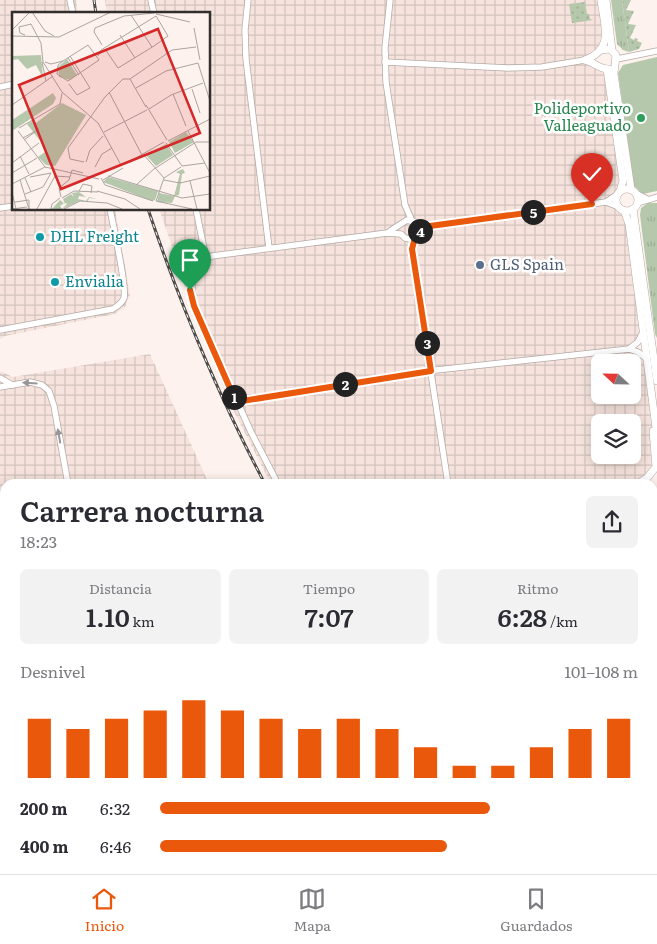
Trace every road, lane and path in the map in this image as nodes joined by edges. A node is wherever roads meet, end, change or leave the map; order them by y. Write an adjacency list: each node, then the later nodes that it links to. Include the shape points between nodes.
1 (248, 0): 29 (street, via 246,59)
2 (390, 0): 9 (street)
3 (601, 0): 7 (main road, via 606,34)
4 (606, 0): 5 (main road)
5 (612, 50): 7 (main road, via 607,48); 10 (main road)
6 (657, 51): 10 (street)
7 (599, 52): 8 (main road); 11 (main road, via 596,58)
8 (585, 60): 9 (street, via 542,67 508,68); 11 (main road)
9 (385, 62): 18 (street)
10 (616, 62): 12 (main road); 14 (main road, via 616,91)
11 (598, 66): 12 (main road)
12 (607, 69): 13 (main road, via 623,180)
13 (619, 192): 14 (main road, via 628,189); 17 (street); 20 (main road, via 616,201)
14 (634, 192): 16 (street); 19 (main road)
15 (657, 197): 16 (street)
16 (647, 199): 19 (street)
17 (606, 202): 20 (street); 25 (street)
18 (405, 205): 23 (street); 24 (street)
19 (635, 206): 20 (main road); 35 (main road)
20 (622, 209): 33 (main road, via 628,218)
21 (110, 210): 32 (street, via 124,285 124,299 120,304 113,309)
22 (196, 210): 31 (street)
23 (414, 222): 24 (street); 25 (street); 28 (street, via 418,229)
24 (402, 223): 26 (street); 27 (street)
25 (430, 226): 28 (street)
26 (387, 233): 27 (street); 29 (street)
27 (402, 235): 28 (street, via 410,238); 30 (street)
28 (416, 235): 30 (street)
29 (269, 248): 31 (street)
30 (412, 249): 37 (street)
31 (206, 259): 42 (street, via 194,277 191,298)
32 (0, 330)
33 (644, 331): 34 (street); 36 (main road)
34 (629, 349): 36 (street); 37 (street)
35 (655, 350): 39 (main road)
36 (648, 361): 43 (main road)
37 (431, 371): 42 (street); 47 (street)
38 (0, 378): 40 (street)
39 (657, 381)
40 (12, 385): 41 (street); 45 (street, one-way to 40, via 48,389 33,382)
41 (0, 387)
42 (236, 402): 46 (street)
43 (654, 411): 44 (main road); 48 (main road, via 656,467)
44 (657, 435)
45 (67, 479)
46 (275, 479)
47 (447, 479)
48 (645, 479)

